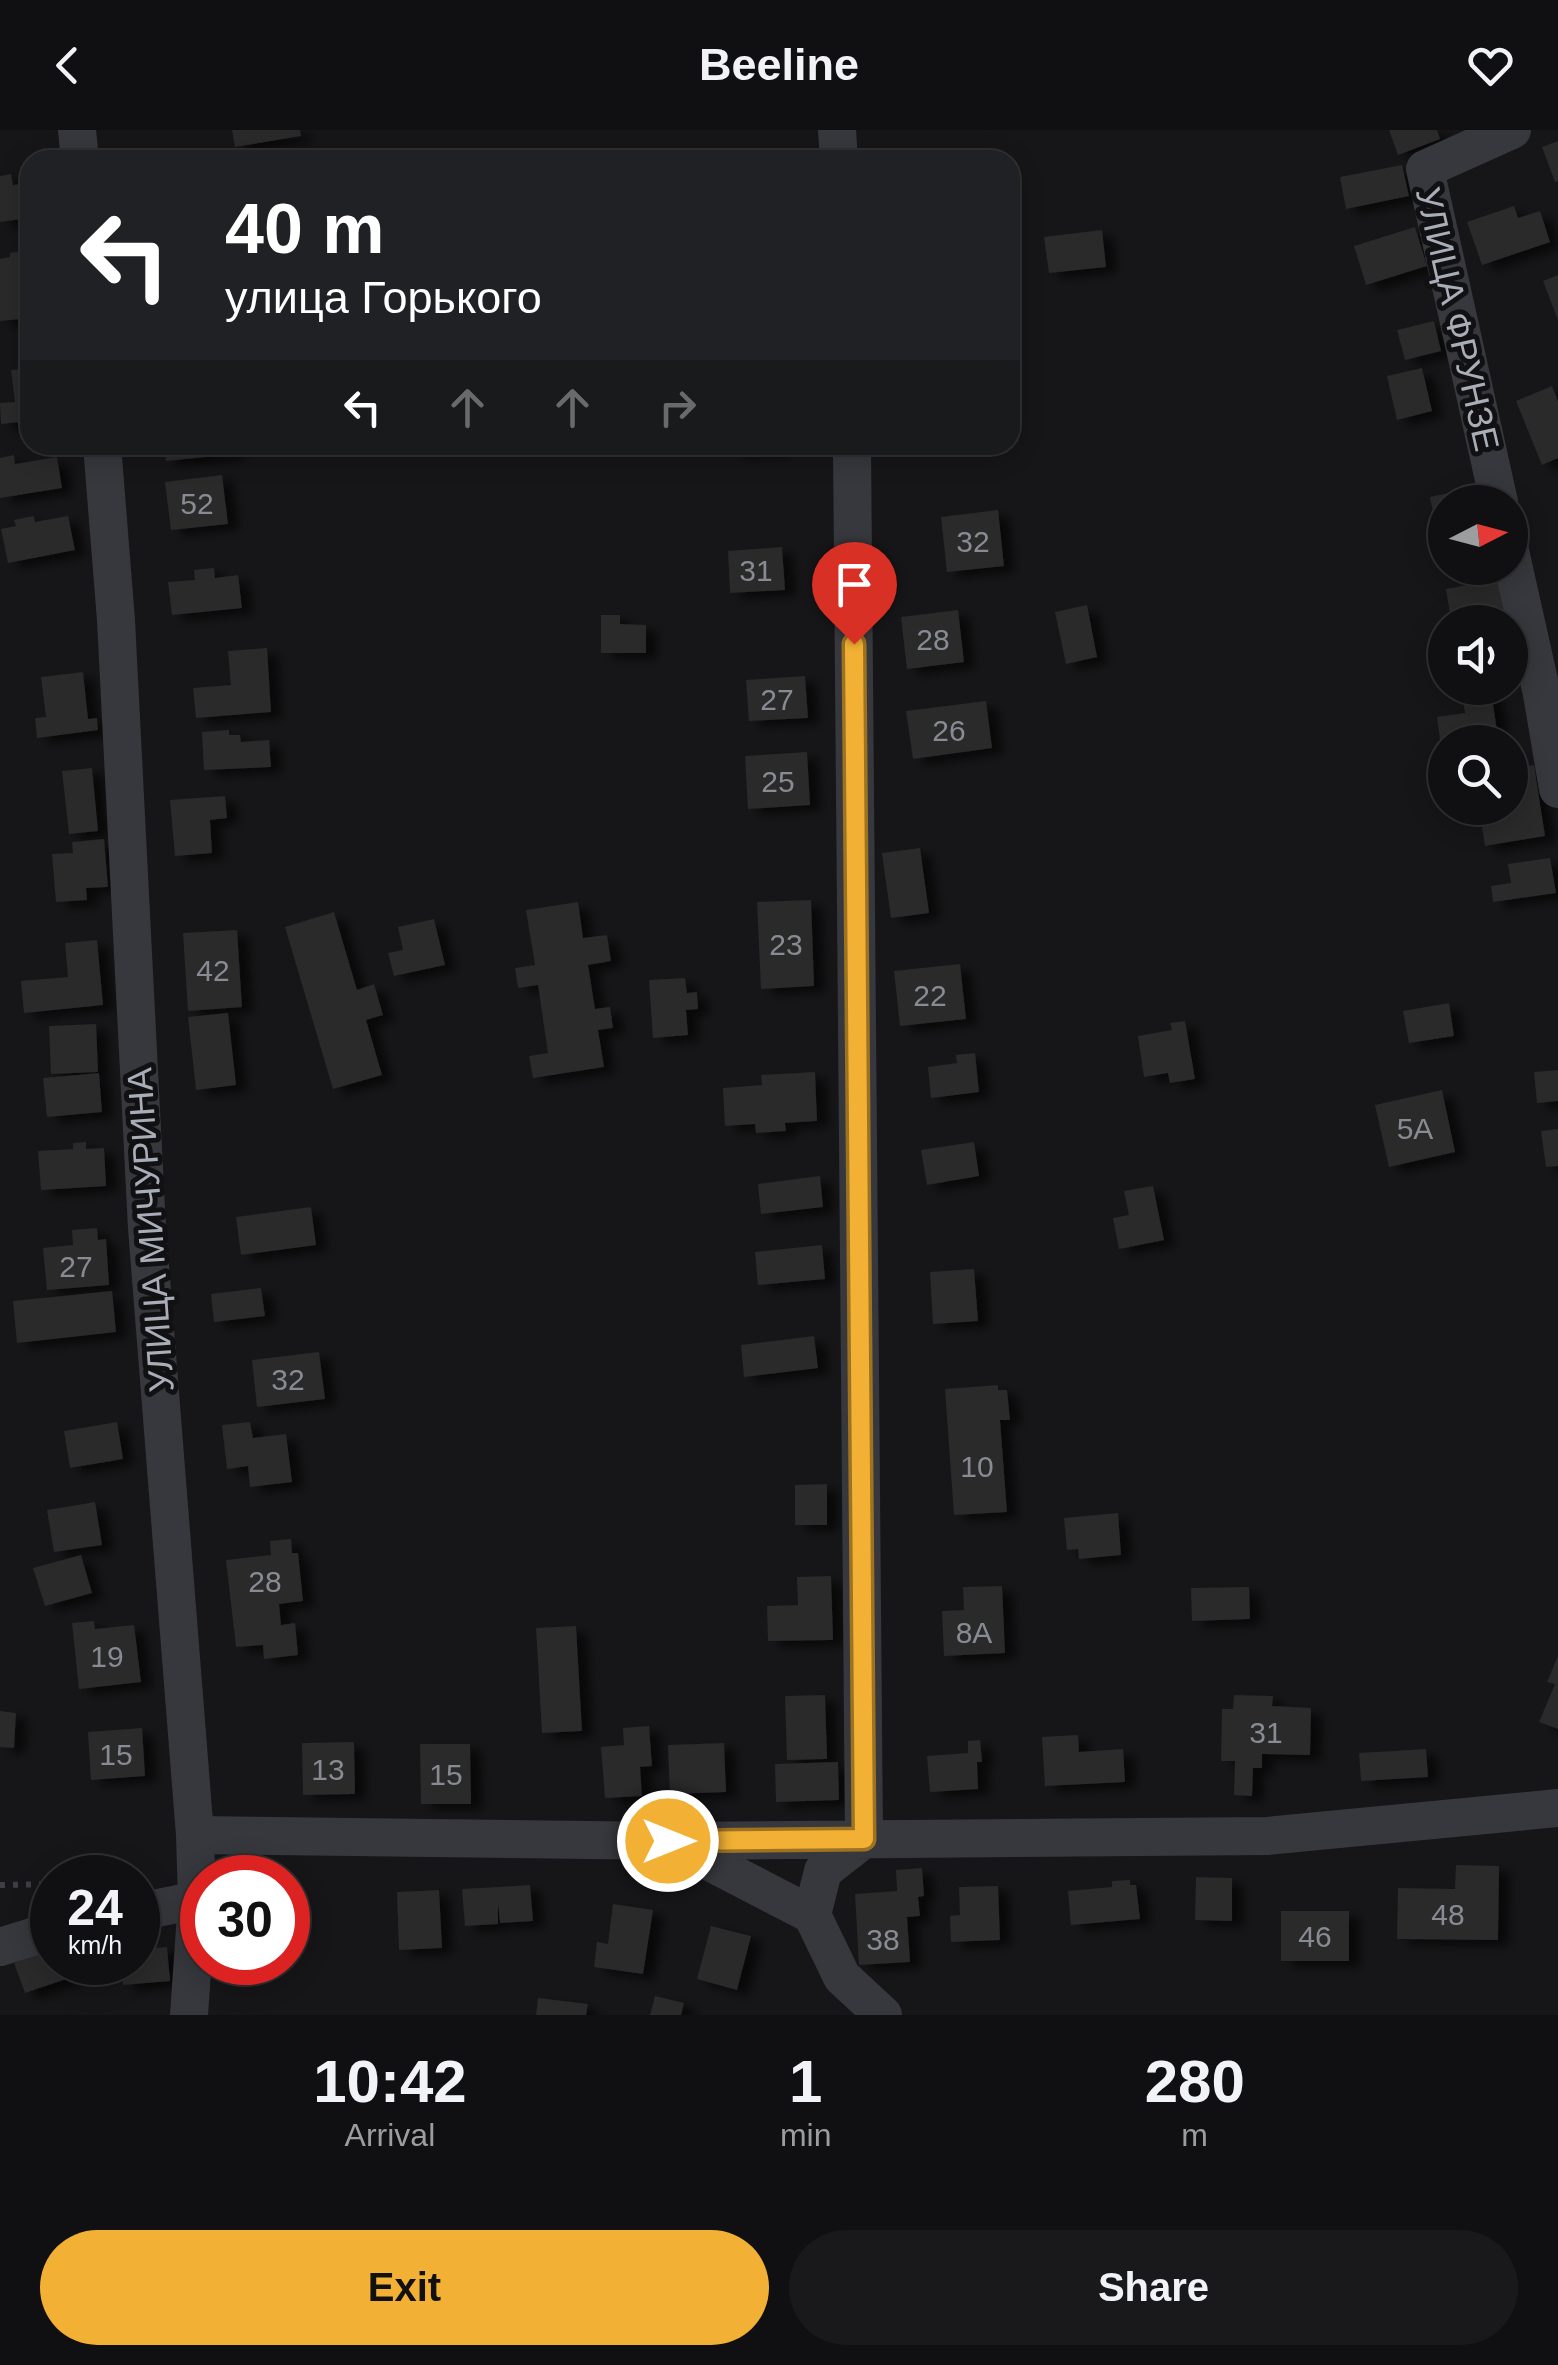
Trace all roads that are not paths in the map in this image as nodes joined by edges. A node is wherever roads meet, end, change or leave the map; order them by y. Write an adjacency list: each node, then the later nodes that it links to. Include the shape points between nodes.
1 (1512, 130): 4 (street, УЛИЦА ФРУНЗЕ, via 1425,169)
2 (103, 455): 8 (street, УЛИЦА МИЧУРИНА, via 148,1228)
3 (852, 455): 9 (street)
4 (1495, 485)
5 (1518, 585): 6 (street)
6 (1558, 789)
7 (1558, 1808): 9 (street, via 1267,1836)
8 (195, 1835): 10 (street); 11 (street, УЛИЦА МИЧУРИНА)
9 (864, 1839): 10 (street); 12 (street, via 823,1871)
10 (668, 1841): 12 (street)
11 (196, 1855)
12 (812, 1915): 17 (street, via 842,1977)
13 (30, 1938): 14 (street)
14 (0, 1947)
15 (191, 1985): 16 (street, УЛИЦА МИЧУРИНА)
16 (189, 2015)
17 (884, 2015)

